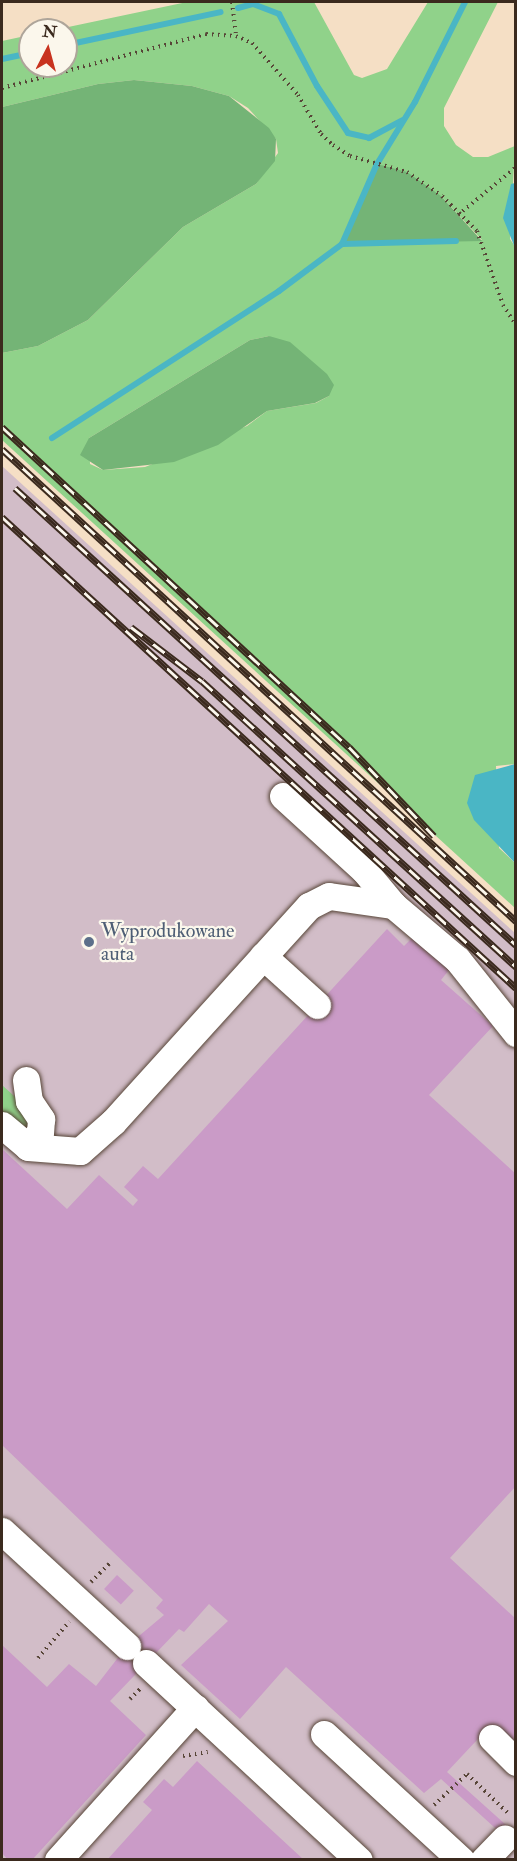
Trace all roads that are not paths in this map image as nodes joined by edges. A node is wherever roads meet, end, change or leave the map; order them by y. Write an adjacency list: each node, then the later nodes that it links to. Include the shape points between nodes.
1 (283, 796): 2 (lane, via 364,870)
2 (393, 905): 3 (lane, via 329,896 309,906); 5 (lane, via 457,958)
3 (262, 956): 4 (lane); 8 (lane, via 95,1140 80,1151)
4 (316, 1005)
5 (516, 1033)
6 (26, 1080): 8 (lane, via 29,1101 41,1119 40,1132)
7 (2, 1125): 8 (lane)
8 (28, 1147)
9 (2, 1531): 10 (lane, via 139,1664)
10 (195, 1708): 14 (lane); 15 (lane)
11 (324, 1734): 16 (lane)
12 (492, 1738): 13 (lane)
13 (516, 1762)
14 (58, 1860)
15 (359, 1860)
16 (461, 1860)

